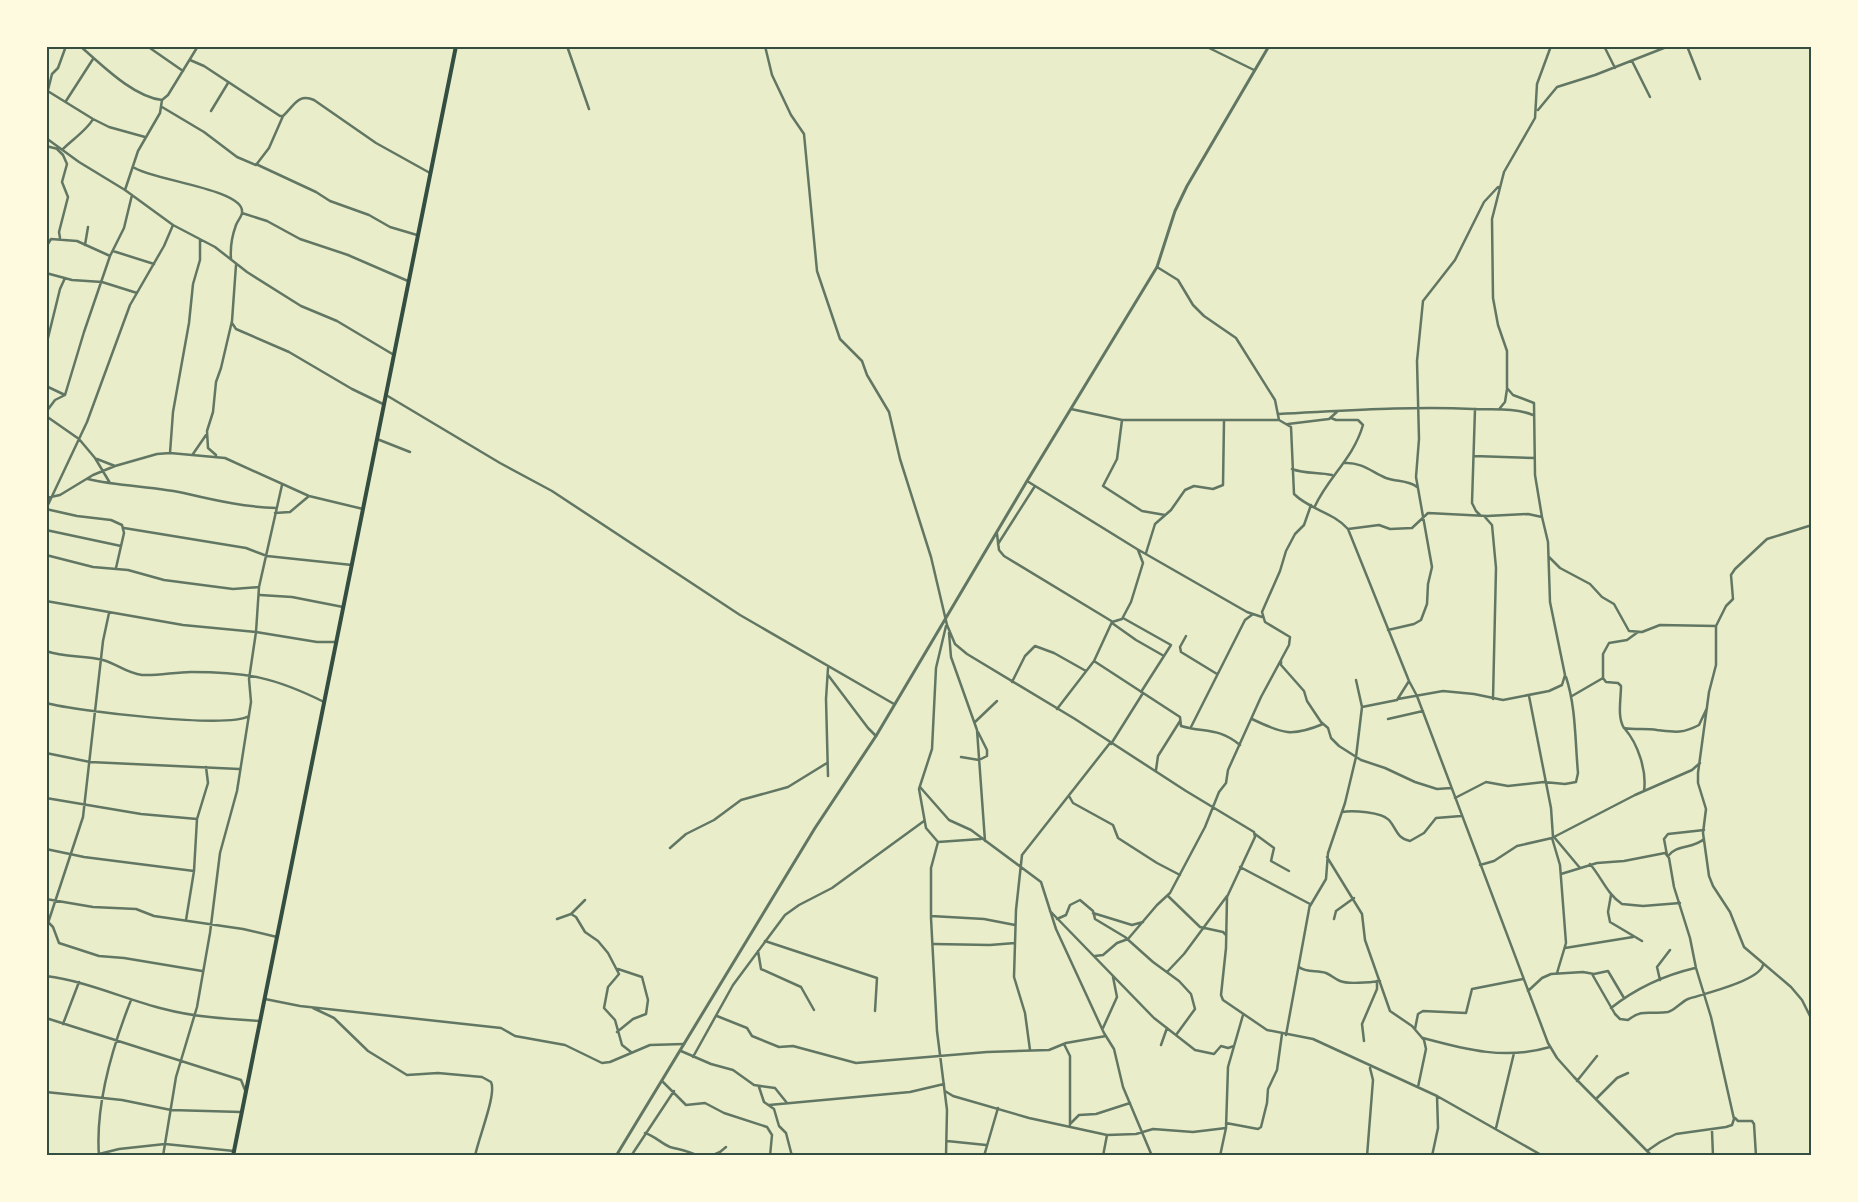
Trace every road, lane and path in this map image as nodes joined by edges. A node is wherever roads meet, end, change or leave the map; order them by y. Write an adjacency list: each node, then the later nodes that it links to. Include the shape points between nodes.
1 (66, 46): 23 (street)
2 (80, 46): 15 (street)
3 (147, 46): 20 (street)
4 (198, 46): 16 (street)
5 (456, 46): 40 (highway)
6 (567, 46): 28 (street)
7 (765, 46): 141 (street, via 772,75 804,134 817,271 840,339 862,361 889,412)
8 (1205, 46): 19 (street)
9 (1269, 46): 19 (street)
10 (1551, 46): 30 (street, via 1537,84)
11 (1604, 46): 18 (street)
12 (1669, 46): 14 (street)
13 (1687, 46): 21 (street)
14 (1663, 47): 17 (street)
15 (93, 59): 25 (street, via 146,95); 26 (street)
16 (190, 60): 20 (street); 22 (street)
17 (1632, 61): 18 (street); 24 (street)
18 (1615, 68): 30 (street, via 1557,87)
19 (1254, 70): 57 (street, via 1178,205)
20 (183, 71): 25 (street)
21 (1700, 79)
22 (228, 83): 29 (street); 31 (street)
23 (47, 90): 26 (street)
24 (1650, 97)
25 (162, 100): 27 (street)
26 (66, 101): 32 (street)
27 (162, 107): 33 (street); 38 (street, via 237,157)
28 (589, 109)
29 (211, 111)
30 (1537, 112): 41 (street)
31 (283, 116): 38 (street); 40 (street, via 300,99 311,99 381,146)
32 (93, 119): 33 (street); 37 (street)
33 (145, 137): 39 (street)
34 (46, 138): 37 (street)
35 (46, 146): 36 (street)
36 (57, 149): 37 (street); 48 (street, via 67,164 62,182 68,196)
37 (63, 149): 42 (street)
38 (258, 165): 47 (street, via 330,201)
39 (133, 167): 42 (street); 44 (street, via 151,176 229,197 241,206)
40 (430, 173): 47 (highway)
41 (1500, 185): 67 (street, via 1492,219 1493,298 1507,351); 71 (street, via 1484,202 1455,260 1423,301 1417,361)
42 (125, 190): 43 (street)
43 (132, 195): 45 (street); 52 (street, via 124,228)
44 (242, 213): 54 (street, via 233,236); 60 (street)
45 (173, 225): 49 (street); 55 (street)
46 (88, 227): 50 (street)
47 (417, 235): 60 (highway)
48 (60, 238): 50 (street); 51 (street, via 51,239)
49 (200, 240): 54 (street); 88 (street, via 200,260 193,284 173,412)
50 (85, 245): 53 (street)
51 (46, 247)
52 (113, 252): 53 (street); 55 (street)
53 (110, 256): 61 (street)
54 (231, 259): 56 (street)
55 (154, 264): 62 (street)
56 (236, 265): 63 (street); 65 (street, via 306,308 337,321)
57 (1157, 267): 73 (street); 77 (street, via 1178,280 1204,316 1236,338 1275,400)
58 (46, 273): 59 (street)
59 (65, 278): 61 (street); 64 (street)
60 (408, 281): 65 (highway)
61 (102, 282): 62 (street); 69 (street)
62 (136, 293): 85 (street)
63 (232, 321): 70 (street, via 236,329 290,352); 84 (street)
64 (46, 346)
65 (394, 355): 68 (highway)
66 (46, 386): 69 (street)
67 (1507, 388): 72 (street, via 1505,402); 78 (street, via 1513,395 1534,404)
68 (385, 394): 70 (highway); 157 (street, via 552,491 696,588)
69 (65, 395): 76 (street, via 55,400)
70 (383, 404): 86 (highway)
71 (1417, 408): 74 (street); 75 (street); 106 (street)
72 (1500, 408): 74 (street); 78 (street)
73 (1071, 409): 80 (street); 102 (street)
74 (1475, 409): 92 (street)
75 (1339, 410): 77 (street); 79 (street)
76 (46, 414): 85 (street)
77 (1278, 414): 81 (street)
78 (1533, 415): 94 (street)
79 (1331, 418): 83 (street); 90 (street, via 1362,422)
80 (1122, 420): 82 (street); 116 (street, via 1117,459 1103,486 1142,511)
81 (1279, 420): 82 (street); 83 (street)
82 (1224, 421): 116 (street, via 1223,485 1213,489 1188,488)
83 (1288, 424): 98 (street, via 1292,432)
84 (206, 435): 89 (street); 91 (street, via 208,448)
85 (79, 439): 93 (street); 108 (street)
86 (376, 439): 87 (street); 114 (highway)
87 (410, 452)
88 (170, 453): 89 (street); 97 (street)
89 (191, 455): 91 (street)
90 (1350, 455): 95 (street); 96 (street)
91 (217, 456): 104 (street)
92 (1474, 456): 94 (street); 118 (street, via 1472,503)
93 (95, 458): 97 (street); 99 (street)
94 (1535, 458): 119 (street)
95 (1345, 463): 96 (street); 100 (street)
96 (1355, 463): 106 (street)
97 (115, 466): 99 (street)
98 (1292, 469): 100 (street); 110 (street, via 1294,494)
99 (102, 471): 101 (street); 103 (street)
100 (1333, 476): 111 (street)
101 (87, 479): 103 (street); 108 (street)
102 (1027, 480): 105 (street); 124 (street)
103 (111, 484): 112 (street, via 187,493 223,503)
104 (282, 485): 107 (street); 112 (street)
105 (1035, 486): 125 (street); 127 (street)
106 (1417, 487): 117 (street)
107 (309, 496): 114 (street); 115 (street, via 290,512)
108 (53, 497): 109 (street); 113 (street)
109 (46, 498)
110 (1311, 505): 111 (street); 140 (street, via 1304,526 1295,534 1286,551)
111 (1314, 506): 122 (street)
112 (276, 508): 115 (street)
113 (46, 509): 121 (street, via 111,520)
114 (363, 510): 132 (highway)
115 (275, 513): 131 (street)
116 (1166, 515): 128 (street, via 1153,527)
117 (1423, 516): 118 (street, via 1428,512); 122 (street, via 1412,528 1390,530 1379,524); 147 (street, via 1432,567 1424,614 1418,622)
118 (1482, 516): 119 (street, via 1528,514); 171 (street, via 1492,525 1496,568)
119 (1542, 517): 130 (street)
120 (1812, 525): 145 (street, via 1767,539 1734,569 1731,577 1733,599)
121 (124, 528): 126 (street); 131 (street, via 246,548)
122 (1348, 529): 147 (street)
123 (46, 530): 126 (street)
124 (996, 532): 125 (street); 141 (street)
125 (998, 545): 143 (street, via 1004,556)
126 (121, 546): 133 (street)
127 (1137, 549): 128 (street); 142 (street, via 1143,564 1131,602)
128 (1146, 553): 139 (street)
129 (46, 555): 133 (street, via 93,567)
130 (1548, 555): 149 (street, via 1551,562 1590,584 1616,607 1625,627); 162 (street, via 1550,602)
131 (267, 556): 132 (street); 134 (street)
132 (352, 564): 137 (highway)
133 (116, 568): 134 (street, via 164,580 233,589)
134 (259, 587): 135 (street)
135 (260, 595): 137 (street, via 292,597); 148 (street)
136 (46, 601): 138 (street)
137 (343, 607): 151 (highway)
138 (109, 612): 148 (street, via 183,625); 155 (street)
139 (1253, 614): 140 (street); 159 (street, via 1244,620)
140 (1262, 617): 154 (street, via 1290,638)
141 (945, 618): 144 (street); 176 (street)
142 (1122, 618): 143 (street); 153 (street, via 1170,643)
143 (1112, 622): 153 (street); 156 (street)
144 (947, 625): 146 (street); 206 (street, via 936,668 932,749)
145 (1716, 626): 149 (street, via 1660,625); 177 (street, via 1716,665)
146 (949, 630): 166 (street, via 959,648); 186 (street, via 951,658)
147 (1388, 630): 165 (street)
148 (256, 632): 151 (street); 160 (street)
149 (1638, 632): 163 (street, via 1627,640 1609,643 1604,654)
150 (1186, 636): 159 (street, via 1181,652)
151 (336, 642): 174 (highway)
152 (46, 651): 155 (street, via 65,657)
153 (1164, 656): 167 (street)
154 (1282, 659): 184 (street); 187 (street, via 1281,665 1304,691)
155 (101, 660): 160 (street, via 123,671 141,675 228,672); 180 (street)
156 (1094, 661): 158 (street); 167 (street)
157 (828, 668): 161 (street); 176 (street)
158 (1086, 671): 166 (street, via 1035,646 1025,656); 179 (street)
159 (1218, 674): 188 (street)
160 (250, 675): 174 (street, via 294,687); 182 (street)
161 (828, 675): 191 (street); 200 (street)
162 (1565, 675): 169 (street, via 1559,687); 170 (street)
163 (1603, 678): 170 (street); 189 (street, via 1621,686 1621,722)
164 (1356, 680): 178 (street)
165 (1409, 681): 168 (street); 172 (street)
166 (1012, 682): 179 (street)
167 (1142, 693): 183 (street); 192 (street)
168 (1417, 696): 171 (street, via 1443,691); 172 (street); 181 (street)
169 (1529, 696): 171 (street, via 1503,700); 205 (street)
170 (1572, 696): 205 (street, via 1577,781 1566,784)
171 (1493, 698)
172 (1398, 699): 178 (street)
173 (997, 701): 186 (street)
174 (324, 702): 263 (highway)
175 (46, 703): 180 (street)
176 (894, 704): 191 (street)
177 (1708, 705): 189 (street, via 1700,724 1689,730 1668,733); 199 (street)
178 (1362, 707): 196 (street)
179 (1057, 709): 192 (street)
180 (96, 711): 182 (street, via 223,722); 198 (street)
181 (1423, 711): 185 (street); 207 (street)
182 (249, 716): 202 (street)
183 (1181, 719): 188 (street, via 1180,726); 203 (street, via 1158,756)
184 (1252, 719): 187 (street, via 1294,734); 193 (street)
185 (1388, 720)
186 (975, 722): 190 (street)
187 (1323, 724): 196 (street, via 1328,728 1331,739)
188 (1191, 726): 193 (street, via 1209,733 1222,732)
189 (1624, 728): 208 (street, via 1632,737 1639,756 1645,778)
190 (977, 730): 197 (street); 197 (street, via 988,753)
191 (876, 736): 314 (street, via 815,828)
192 (1111, 743): 203 (street); 209 (street)
193 (1240, 744): 213 (street)
194 (46, 753): 198 (street)
195 (961, 757): 197 (street)
196 (1356, 757): 207 (street, via 1431,788); 214 (street)
197 (979, 760): 223 (street)
198 (90, 762): 201 (street); 212 (street)
199 (1700, 762): 208 (street, via 1692,770); 218 (street, via 1698,781 1706,810)
200 (827, 763): 204 (street); 225 (street, via 788,787 740,801 714,820 686,834)
201 (206, 767): 202 (street); 216 (street, via 208,783)
202 (240, 769): 258 (street, via 220,853)
203 (1156, 770): 213 (street)
204 (828, 776)
205 (1544, 782): 211 (street, via 1508,786 1486,782); 220 (street, via 1551,808)
206 (919, 786): 217 (street); 221 (street, via 949,820 966,827)
207 (1452, 788): 211 (street)
208 (1644, 792): 220 (street)
209 (1069, 796): 232 (street, via 1024,850); 237 (street, via 1073,803 1113,825 1118,838)
210 (46, 798): 212 (street)
211 (1455, 798): 215 (street)
212 (83, 804): 216 (street); 227 (street, via 81,825)
213 (1214, 807): 219 (street); 237 (street)
214 (1342, 812): 215 (street, via 1383,817 1389,820 1397,835 1410,841 1424,833 1436,818); 229 (street)
215 (1461, 816): 231 (street)
216 (197, 819): 235 (street)
217 (924, 821): 224 (street); 266 (street, via 832,888 790,910)
218 (1704, 830): 222 (street); 228 (street, via 1668,834 1664,839)
219 (1255, 834): 233 (street); 236 (street, via 1274,848 1270,861)
220 (1553, 837): 231 (street, via 1517,846 1494,861); 234 (street); 238 (street)
221 (981, 839): 223 (street); 224 (street)
222 (1704, 839): 228 (street); 274 (street, via 1713,886 1730,912 1744,947)
223 (985, 841): 232 (street)
224 (938, 842): 251 (street, via 932,868)
225 (670, 848)
226 (46, 849): 227 (street)
227 (71, 854): 235 (street); 244 (street)
228 (1667, 855): 230 (street); 246 (street)
229 (1327, 857): 242 (street); 247 (street, via 1326,879)
230 (1590, 864): 234 (street); 240 (street)
231 (1480, 865): 284 (street)
232 (1020, 866): 248 (street, via 1041,882); 259 (street)
233 (1240, 867): 239 (street); 247 (street)
234 (1580, 868): 238 (street)
235 (194, 871): 255 (street)
236 (1289, 871)
237 (1180, 874): 241 (street)
238 (1561, 874): 270 (street)
239 (1228, 895): 261 (street); 262 (street)
240 (1611, 895): 246 (street, via 1626,906); 264 (street, via 1610,922)
241 (1168, 896): 257 (street); 261 (street)
242 (1354, 898): 254 (street, via 1336,910); 286 (street, via 1362,914 1365,940)
243 (46, 899): 244 (street)
244 (54, 900): 255 (street, via 136,909 154,916); 256 (street)
245 (585, 900): 250 (street)
246 (1680, 903): 277 (street)
247 (1310, 906): 275 (street)
248 (1048, 909): 253 (street); 305 (street)
249 (1093, 913): 253 (street, via 1078,900 1070,905 1066,915); 257 (street, via 1133,925); 265 (street, via 1094,919)
250 (571, 914): 252 (street); 276 (street, via 585,932 598,941)
251 (931, 916): 259 (street, via 984,919); 269 (street)
252 (558, 919)
253 (1057, 919): 273 (street)
254 (1334, 919)
255 (186, 920): 258 (street)
256 (48, 922): 260 (street); 278 (street, via 59,943 89,954)
257 (1143, 922): 265 (street)
258 (211, 925): 263 (street); 278 (street)
259 (1015, 925): 268 (street)
260 (46, 928)
261 (1202, 928): 262 (street, via 1223,932); 279 (street)
262 (1226, 936): 298 (street, via 1221,997)
263 (278, 937): 290 (highway)
264 (1633, 937): 267 (street); 270 (street)
265 (1128, 939): 273 (street, via 1117,943 1103,955); 279 (street)
266 (765, 941): 271 (street); 296 (street, via 877,978)
267 (1642, 941)
268 (1015, 943): 269 (street); 319 (street, via 1015,983 1025,1013)
269 (934, 944): 323 (street)
270 (1565, 948): 280 (street)
271 (758, 949): 295 (street, via 761,969 801,987); 299 (street)
272 (1670, 950): 285 (street, via 1656,967)
273 (1095, 956): 283 (street)
274 (1764, 965): 289 (street, via 1762,970 1734,986); 301 (street, via 1794,990)
275 (1299, 967): 286 (street, via 1326,973 1343,982); 308 (street)
276 (617, 968): 307 (street, via 618,976 608,987 604,1006 614,1019); 307 (street, via 642,977 648,1004 646,1014 633,1019)
277 (1696, 968): 285 (street); 289 (street)
278 (202, 971): 297 (street)
279 (1167, 972): 309 (street, via 1186,988 1196,1006)
280 (1557, 974): 281 (street); 288 (street, via 1546,976)
281 (1592, 974): 291 (street, via 1608,971); 294 (street)
282 (46, 976): 287 (street)
283 (1113, 976): 304 (street, via 1138,1004); 305 (street, via 1117,997)
284 (1524, 979): 288 (street); 306 (street, via 1472,989 1466,1013 1423,1011 1418,1014)
285 (1660, 980): 291 (street)
286 (1379, 981): 306 (street, via 1390,1012); 313 (street, via 1362,1024)
287 (79, 982): 292 (street); 303 (street)
288 (1528, 991): 318 (street)
289 (1703, 996): 294 (street, via 1686,1000 1671,1011 1638,1013 1628,1020 1620,1019); 347 (street, via 1711,1017)
290 (264, 998): 293 (street); 302 (highway)
291 (1624, 998): 294 (street)
292 (131, 1000): 297 (street); 312 (street)
293 (309, 1006): 321 (street, via 501,1028 514,1036 565,1045 602,1063); 365 (street, via 334,1018 368,1051 407,1075 444,1073 482,1077 491,1082 493,1096 480,1130)
294 (1611, 1008)
295 (814, 1010)
296 (875, 1012)
297 (194, 1015): 302 (street); 326 (street)
298 (1243, 1015): 308 (street, via 1267,1030); 317 (street)
299 (717, 1016): 323 (street, via 747,1028 752,1036 779,1047 794,1046 856,1063); 325 (street)
300 (46, 1018): 303 (street)
301 (1812, 1020)
302 (259, 1021): 337 (highway)
303 (64, 1024): 312 (street)
304 (1167, 1028): 309 (street); 316 (street)
305 (1102, 1029): 310 (street)
306 (1415, 1029): 311 (street)
307 (617, 1032): 321 (street, via 622,1045)
308 (1284, 1034): 327 (street, via 1313,1039); 348 (street, via 1261,1127)
309 (1176, 1035): 317 (street, via 1191,1048 1203,1052 1214,1054 1221,1046)
310 (1106, 1036): 315 (street); 342 (street, via 1114,1049)
311 (1422, 1038): 322 (street, via 1484,1053); 333 (street, via 1426,1049)
312 (116, 1041): 326 (street); 339 (street)
313 (1364, 1041)
314 (685, 1044): 320 (street); 321 (street, via 650,1045)
315 (1064, 1044): 319 (street, via 1049,1050); 349 (street, via 1069,1050 1070,1062)
316 (1161, 1045)
317 (1234, 1046): 348 (street, via 1227,1069)
318 (1550, 1047): 322 (street); 330 (street)
319 (1030, 1050): 323 (street)
320 (681, 1051): 325 (street); 329 (street)
321 (630, 1052)
322 (1514, 1053): 351 (street)
323 (940, 1055): 331 (street)
324 (1597, 1056): 330 (street)
325 (693, 1057): 332 (street, via 732,1070)
326 (181, 1060): 337 (street, via 241,1080); 345 (street)
327 (1370, 1066): 333 (street); 377 (street, via 1373,1080)
328 (1628, 1072): 340 (street, via 1617,1078)
329 (661, 1080): 334 (street); 366 (street)
330 (1577, 1080): 340 (street)
331 (944, 1084): 335 (street); 341 (street, via 910,1092)
332 (759, 1087): 341 (street, via 775,1088); 343 (street, via 764,1102)
333 (1418, 1087): 338 (street)
334 (674, 1091): 353 (street); 370 (street, via 686,1105 705,1103 766,1127 772,1135)
335 (945, 1091): 344 (street); 356 (street)
336 (46, 1092): 339 (street)
337 (246, 1092): 346 (highway)
338 (1437, 1096): 351 (street); 378 (street, via 1438,1128)
339 (103, 1098): 345 (street); 362 (street, via 98,1131)
340 (1596, 1099): 360 (street)
341 (786, 1103): 343 (street)
342 (1130, 1103): 349 (street, via 1096,1114 1079,1115); 354 (street)
343 (769, 1105): 371 (street, via 786,1133)
344 (998, 1108): 349 (street, via 1029,1118); 358 (street)
345 (171, 1110): 346 (street); 357 (street)
346 (241, 1112): 361 (highway)
347 (1734, 1117): 352 (street, via 1729,1126); 382 (street, via 1754,1124)
348 (1226, 1123): 350 (street)
349 (1070, 1125): 355 (street)
350 (1226, 1128): 354 (street, via 1193,1132 1153,1129); 376 (street)
351 (1496, 1128): 379 (street)
352 (1712, 1131): 360 (street, via 1676,1134); 381 (street)
353 (645, 1133): 367 (street); 368 (street, via 668,1146 683,1148)
354 (1143, 1133): 355 (street); 375 (street)
355 (1107, 1135): 374 (street)
356 (947, 1141): 358 (street); 372 (street)
357 (165, 1144): 361 (street); 362 (street, via 118,1149); 364 (street)
358 (986, 1146): 373 (street)
359 (726, 1147): 369 (street)
360 (1647, 1151): 380 (street)
361 (233, 1153)
362 (99, 1155): 363 (street)
363 (91, 1156)
364 (163, 1156)
365 (475, 1156)
366 (616, 1156)
367 (631, 1156)
368 (698, 1156)
369 (711, 1156)
370 (770, 1156)
371 (792, 1156)
372 (946, 1156)
373 (984, 1156)
374 (1104, 1156)
375 (1152, 1156)
376 (1220, 1156)
377 (1367, 1156)
378 (1432, 1156)
379 (1544, 1156)
380 (1652, 1156)
381 (1713, 1156)
382 (1756, 1156)

